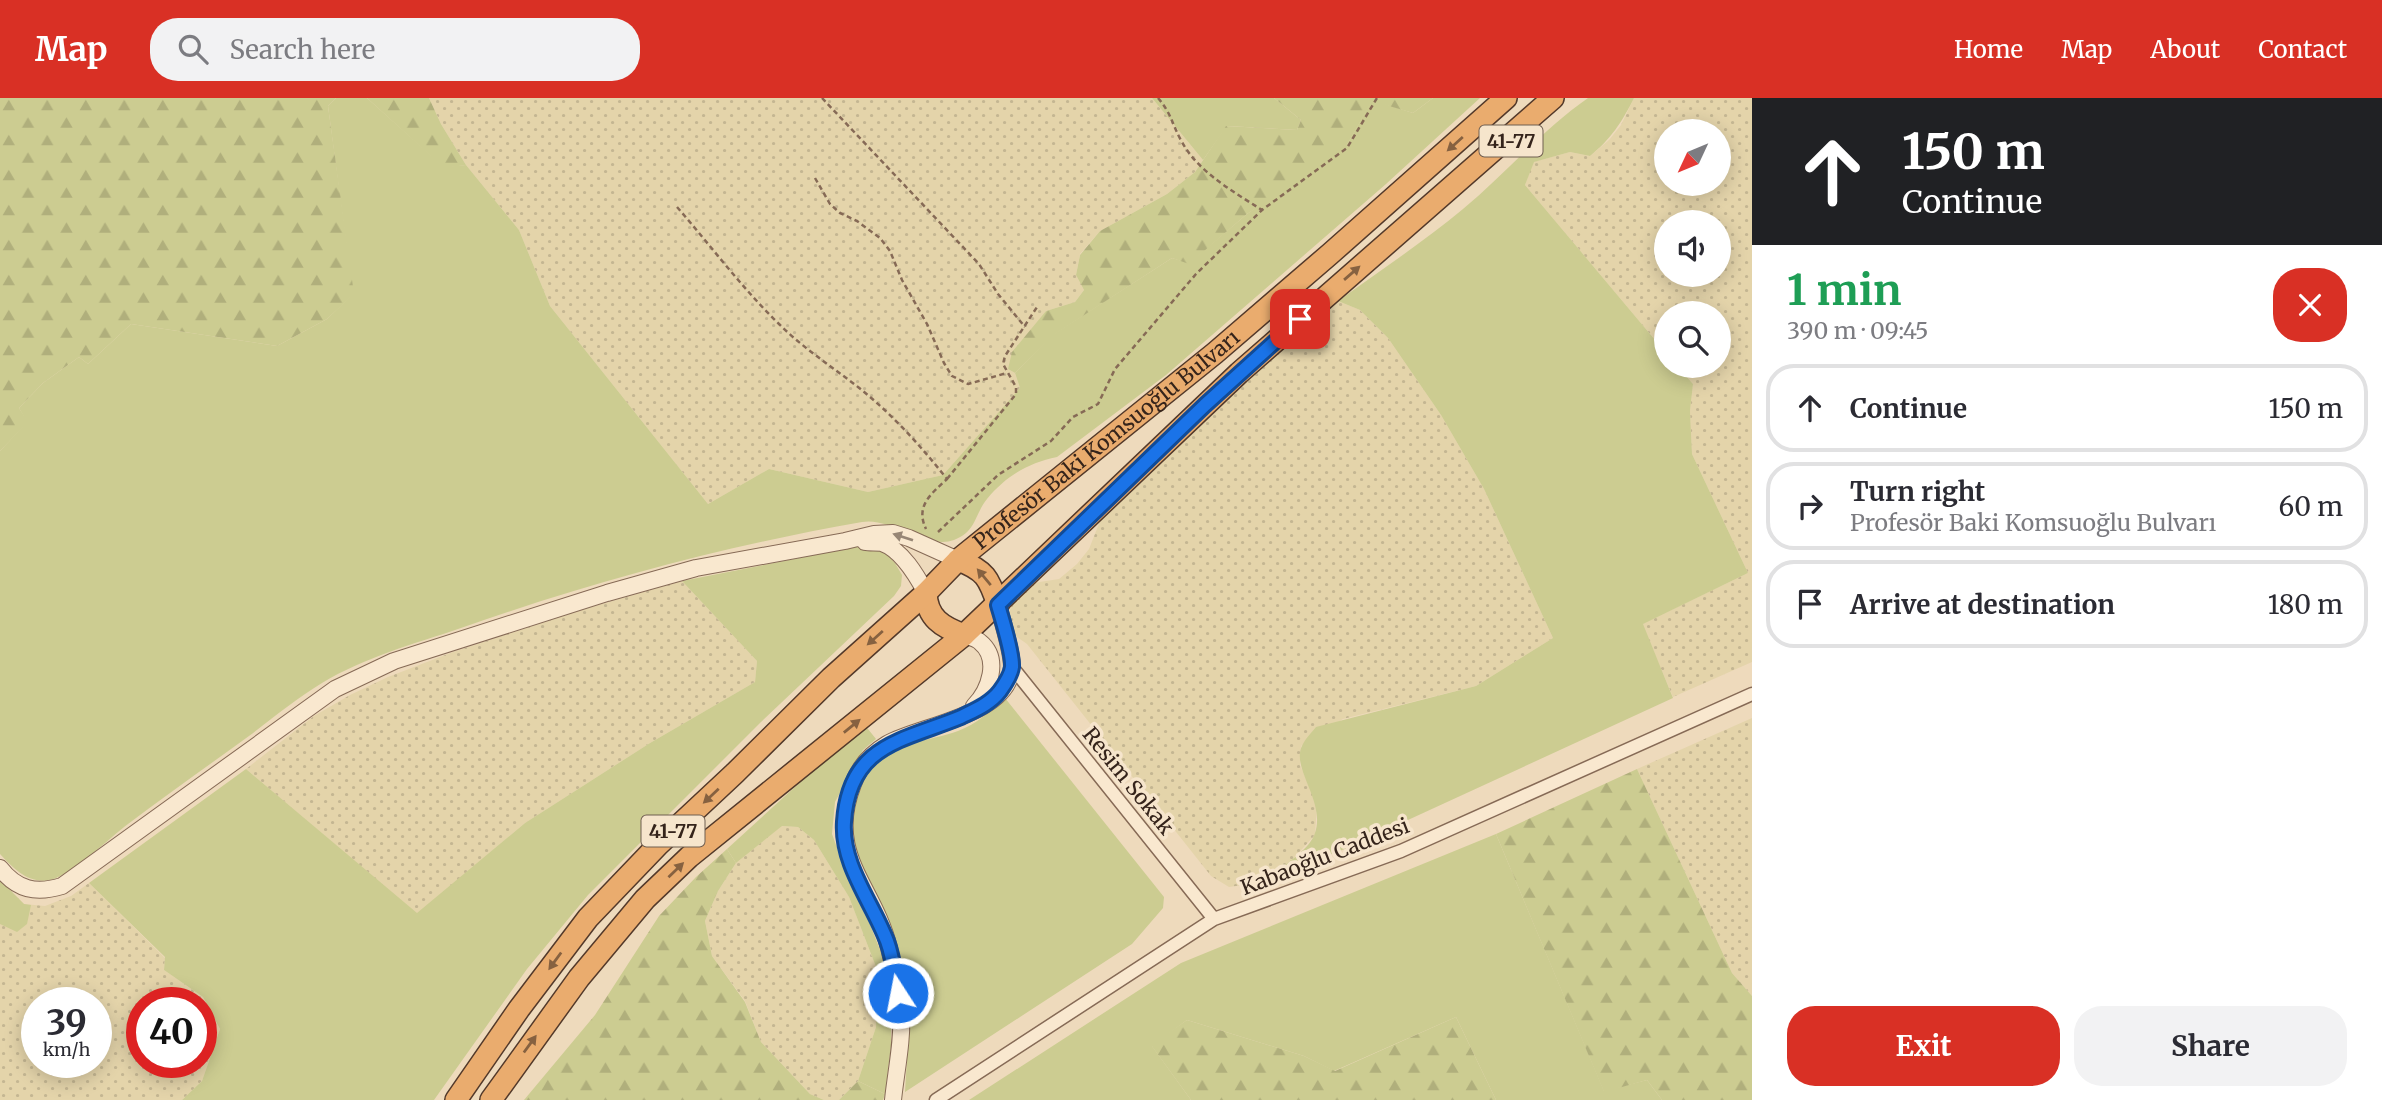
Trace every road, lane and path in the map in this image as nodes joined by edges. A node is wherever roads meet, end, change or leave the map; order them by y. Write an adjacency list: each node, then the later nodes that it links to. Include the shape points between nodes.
1 (822, 98): 12 (path, via 979,264)
2 (1158, 98): 10 (path, via 1170,111 1196,163)
3 (1377, 98): 10 (path, via 1348,148)
4 (1506, 98): 16 (highway, Profesör Baki Komsuoğlu Bulvarı / 41-77, one-way to 16, via 1215,353)
5 (1552, 98): 8 (highway, Profesör Baki Komsuoğlu Bulvarı)
6 (1568, 98): 8 (highway, 41-77)
7 (815, 178): 13 (path, via 830,204 880,238 890,251 952,376 968,384)
8 (1454, 184): 18 (highway, Profesör Baki Komsuoğlu Bulvarı / 41-77, one-way to 8, via 1238,373)
9 (677, 207): 14 (path, via 778,323 916,439)
10 (1262, 210): 14 (path, via 1196,274 1115,369 1098,404 1073,417 1051,440 998,475 933,537 925,527 921,508)
11 (1037, 307): 12 (path)
12 (1025, 327): 13 (path, via 1005,356)
13 (1007, 373): 14 (path, via 1016,394)
14 (947, 479)
15 (845, 541): 16 (street, one-way to 15, via 893,533); 17 (street, via 882,543 898,553); 23 (street, via 696,568 394,661 335,689 62,886 30,891)
16 (958, 560): 17 (highway); 18 (highway, one-way to 16, via 981,570)
17 (926, 593): 19 (highway, via 931,615 939,624); 25 (highway, 41-77, one-way to 25, via 831,678 588,918)
18 (998, 605): 19 (highway); 20 (street)
19 (964, 635): 22 (street, via 979,641 991,667 990,683); 26 (highway, 41-77, one-way to 19, via 579,978 645,899 726,826)
20 (1012, 667): 22 (street, via 995,697); 24 (street, Resim Sokak)
21 (1752, 694): 24 (street, Kabaoğlu Caddesi, via 1401,850)
22 (964, 715): 27 (street, via 875,753 854,781 847,803 844,822 850,862 888,944 901,1012)
23 (0, 868)
24 (1214, 919): 28 (street, Kabaoğlu Caddesi)
25 (456, 1100)
26 (491, 1100)
27 (893, 1100)
28 (936, 1100)

